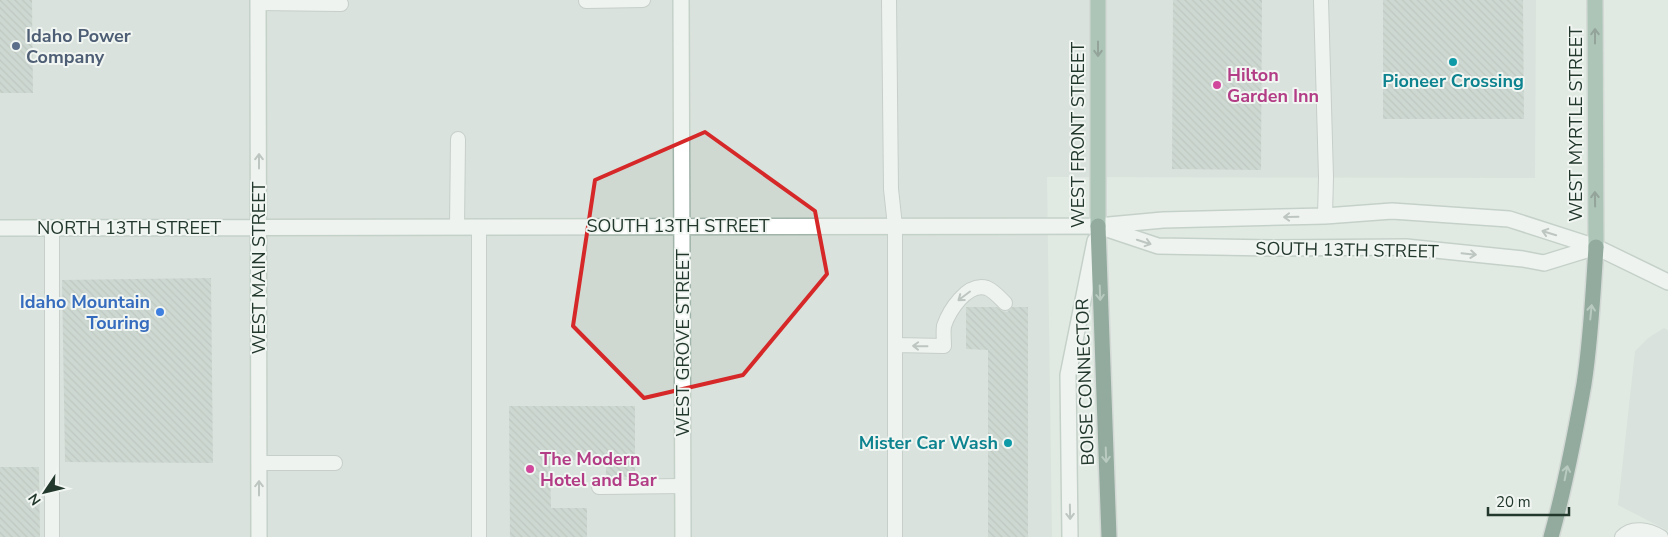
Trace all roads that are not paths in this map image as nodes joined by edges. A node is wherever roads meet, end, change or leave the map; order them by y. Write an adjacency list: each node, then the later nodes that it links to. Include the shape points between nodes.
1 (643, 0): 7 (lane)
2 (681, 0): 12 (street, WEST GROVE STREET)
3 (889, 0): 13 (lane)
4 (1098, 0): 14 (main road, WEST FRONT STREET, one-way to 14)
5 (1321, 0): 11 (lane)
6 (1595, 0): 20 (main road, WEST MYRTLE STREET, one-way to 6)
7 (586, 1)
8 (258, 2): 9 (lane); 19 (street, WEST MAIN STREET, one-way to 8)
9 (341, 4)
10 (458, 139): 15 (lane)
11 (1325, 216): 14 (street, SOUTH 13TH STREET, one-way to 14, via 1163,220); 20 (street, SOUTH 13TH STREET, one-way to 11, via 1509,220 1392,211)
12 (682, 226): 13 (street, SOUTH 13TH STREET); 16 (street, SOUTH 13TH STREET); 27 (street, WEST GROVE STREET)
13 (895, 226): 14 (street, SOUTH 13TH STREET); 23 (lane)
14 (1098, 226): 20 (street, SOUTH 13TH STREET, one-way to 20, via 1158,246 1406,247 1544,263); 33 (street, WEST FRONT STREET, one-way to 33, via 1068,375); 34 (highway, BOISE CONNECTOR, one-way to 34)
15 (457, 227): 16 (street, SOUTH 13TH STREET); 19 (street, SOUTH 13TH STREET)
16 (479, 227): 30 (lane)
17 (0, 228): 18 (street, NORTH 13TH STREET)
18 (52, 228): 19 (street, NORTH 13TH STREET); 28 (lane)
19 (259, 228): 24 (street, WEST MAIN STREET)
20 (1596, 248): 21 (street, SOUTH 13TH STREET); 35 (highway, one-way to 20, via 1584,383)
21 (1668, 282)
22 (1005, 303): 23 (lane, one-way to 23, via 986,288 975,289 954,305 944,328 944,346)
23 (895, 345): 32 (lane)
24 (259, 463): 25 (lane); 29 (street, WEST MAIN STREET, one-way to 24)
25 (335, 463)
26 (599, 486): 27 (lane)
27 (683, 486): 31 (street, WEST GROVE STREET)
28 (52, 537)
29 (259, 537)
30 (479, 537)
31 (683, 537)
32 (895, 537)
33 (1070, 537)
34 (1109, 537)
35 (1551, 537)
36 (1622, 537): 37 (lane, via 1636,530)
37 (1661, 537)

